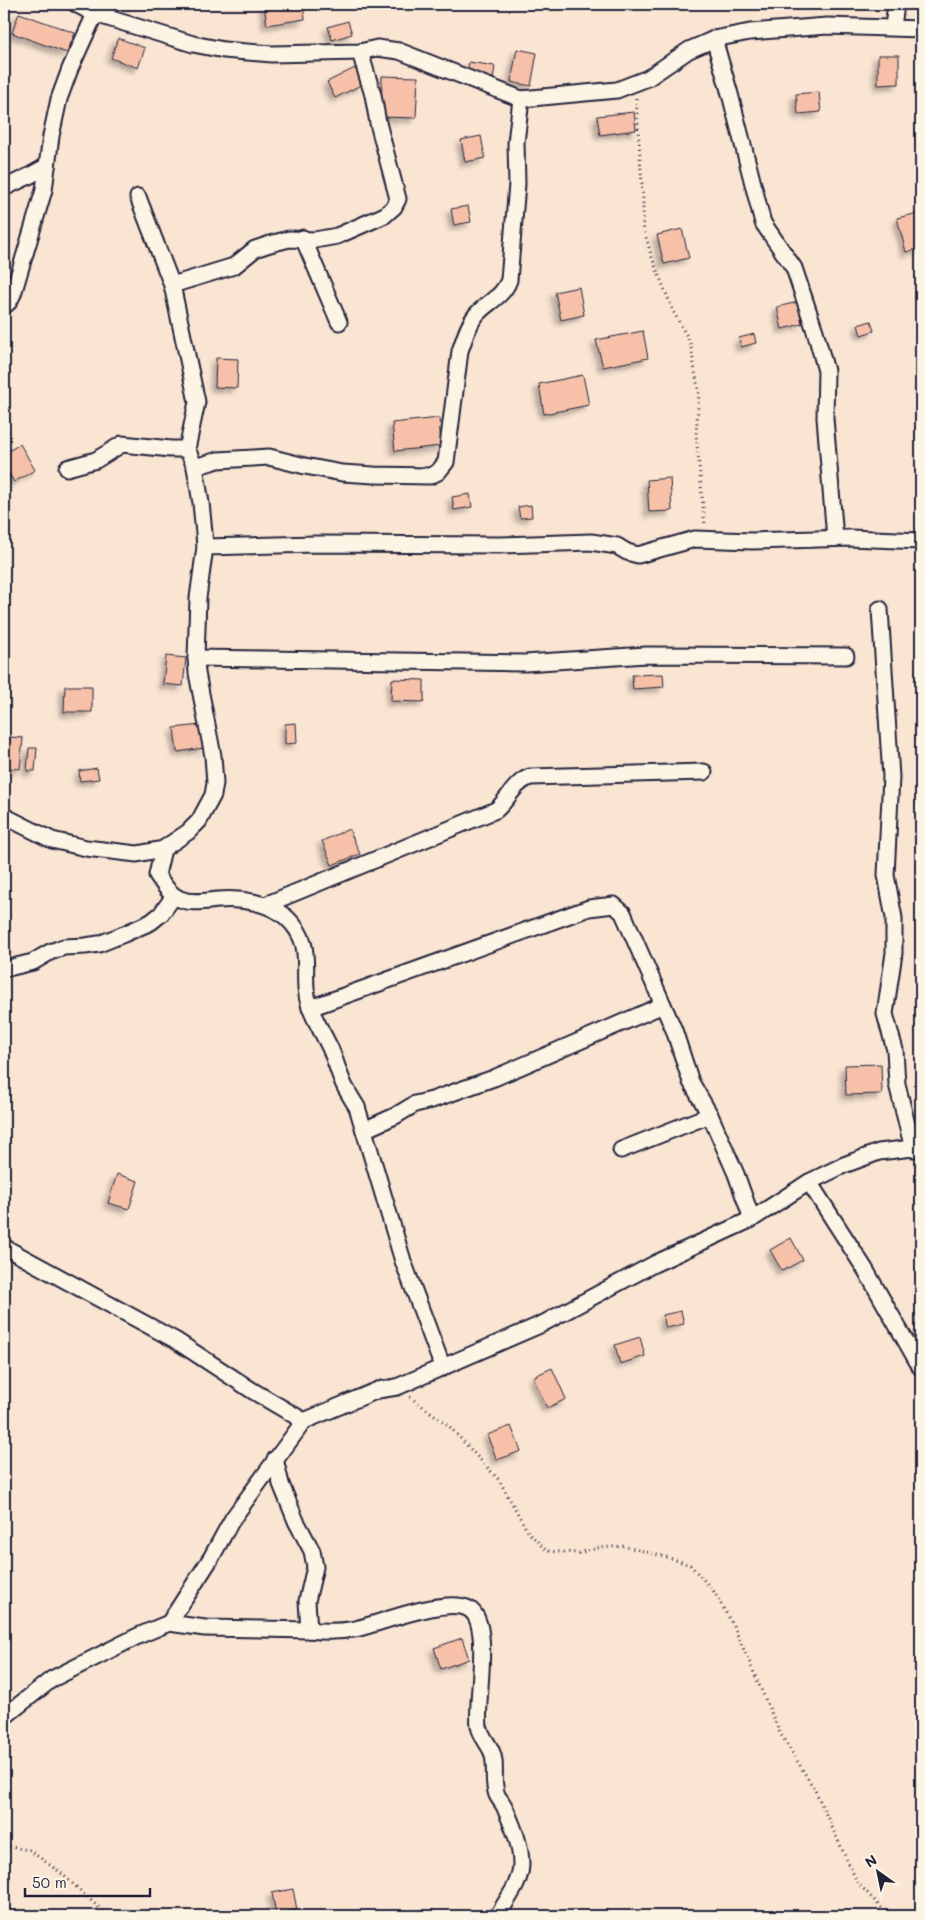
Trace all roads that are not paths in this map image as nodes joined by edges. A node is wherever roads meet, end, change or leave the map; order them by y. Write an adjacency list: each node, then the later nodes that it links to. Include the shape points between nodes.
1 (76, 4): 4 (street)
2 (112, 4): 4 (street)
3 (896, 4): 5 (street)
4 (95, 14): 8 (street, via 193,44 224,50 272,54); 10 (street, via 59,99)
5 (893, 27): 6 (street); 7 (street, via 791,28)
6 (921, 29)
7 (714, 39): 9 (street, via 689,50 648,78 617,90); 20 (street, via 763,223 794,268 826,372 825,418)
8 (360, 52): 9 (street, via 377,48 399,50); 13 (street, via 398,199 385,215 337,236 315,240)
9 (521, 99): 18 (street, via 509,280 501,294 476,315 465,335 460,351 446,462 438,472 430,476 374,476 257,457 218,460)
10 (47, 166): 11 (street); 15 (street, via 36,221 13,294)
11 (4, 188)
12 (138, 198): 14 (street)
13 (303, 238): 14 (street, via 255,249 234,266); 16 (street)
14 (172, 285): 17 (street, via 197,402)
15 (4, 306)
16 (339, 322)
17 (187, 449): 18 (street); 19 (street, via 122,444 96,460)
18 (195, 467): 22 (street)
19 (67, 468)
20 (835, 538): 21 (street); 22 (street, via 695,539 638,555 617,546 592,542)
21 (921, 541)
22 (205, 547): 25 (street, via 198,598)
23 (880, 609): 38 (street, via 891,777 886,875 894,918 894,953 885,1014 895,1050 897,1084)
24 (846, 656): 25 (street, via 646,655 525,663)
25 (196, 658): 28 (street, via 211,739 215,783 199,821)
26 (704, 772): 32 (street, via 530,777 517,785 496,810)
27 (4, 816): 29 (street, via 52,840)
28 (163, 849): 29 (street); 30 (street)
29 (137, 854): 30 (street)
30 (157, 875): 31 (street)
31 (174, 896): 32 (street, via 190,902 224,899); 33 (street, via 162,914 124,934 99,944 64,947 33,962)
32 (265, 905): 35 (street, via 286,917 298,932 305,951 306,995)
33 (4, 969)
34 (663, 1005): 35 (street, via 623,913 614,905 589,908); 36 (street, via 691,1082); 37 (street, via 494,1078 414,1104)
35 (310, 1008): 37 (street, via 357,1107)
36 (710, 1115): 39 (street); 41 (street)
37 (364, 1130): 43 (street, via 403,1261)
38 (917, 1148): 40 (street, via 879,1152)
39 (621, 1150)
40 (809, 1182): 41 (street); 44 (street, via 870,1278)
41 (752, 1220): 43 (street, via 654,1264 542,1324)
42 (4, 1247): 45 (street, via 174,1340)
43 (443, 1368): 45 (street, via 398,1387 378,1390)
44 (921, 1368)
45 (304, 1422): 46 (street)
46 (275, 1459): 47 (street, via 233,1518 212,1558); 48 (street, via 292,1513 312,1551 315,1567 307,1601)
47 (169, 1623): 48 (street, via 205,1628); 49 (street, via 52,1678)
48 (309, 1630): 50 (street, via 339,1632 449,1606 468,1608 475,1614 480,1626 479,1726 495,1762 497,1795 518,1837 520,1849 519,1878)
49 (4, 1717)
50 (498, 1916)

